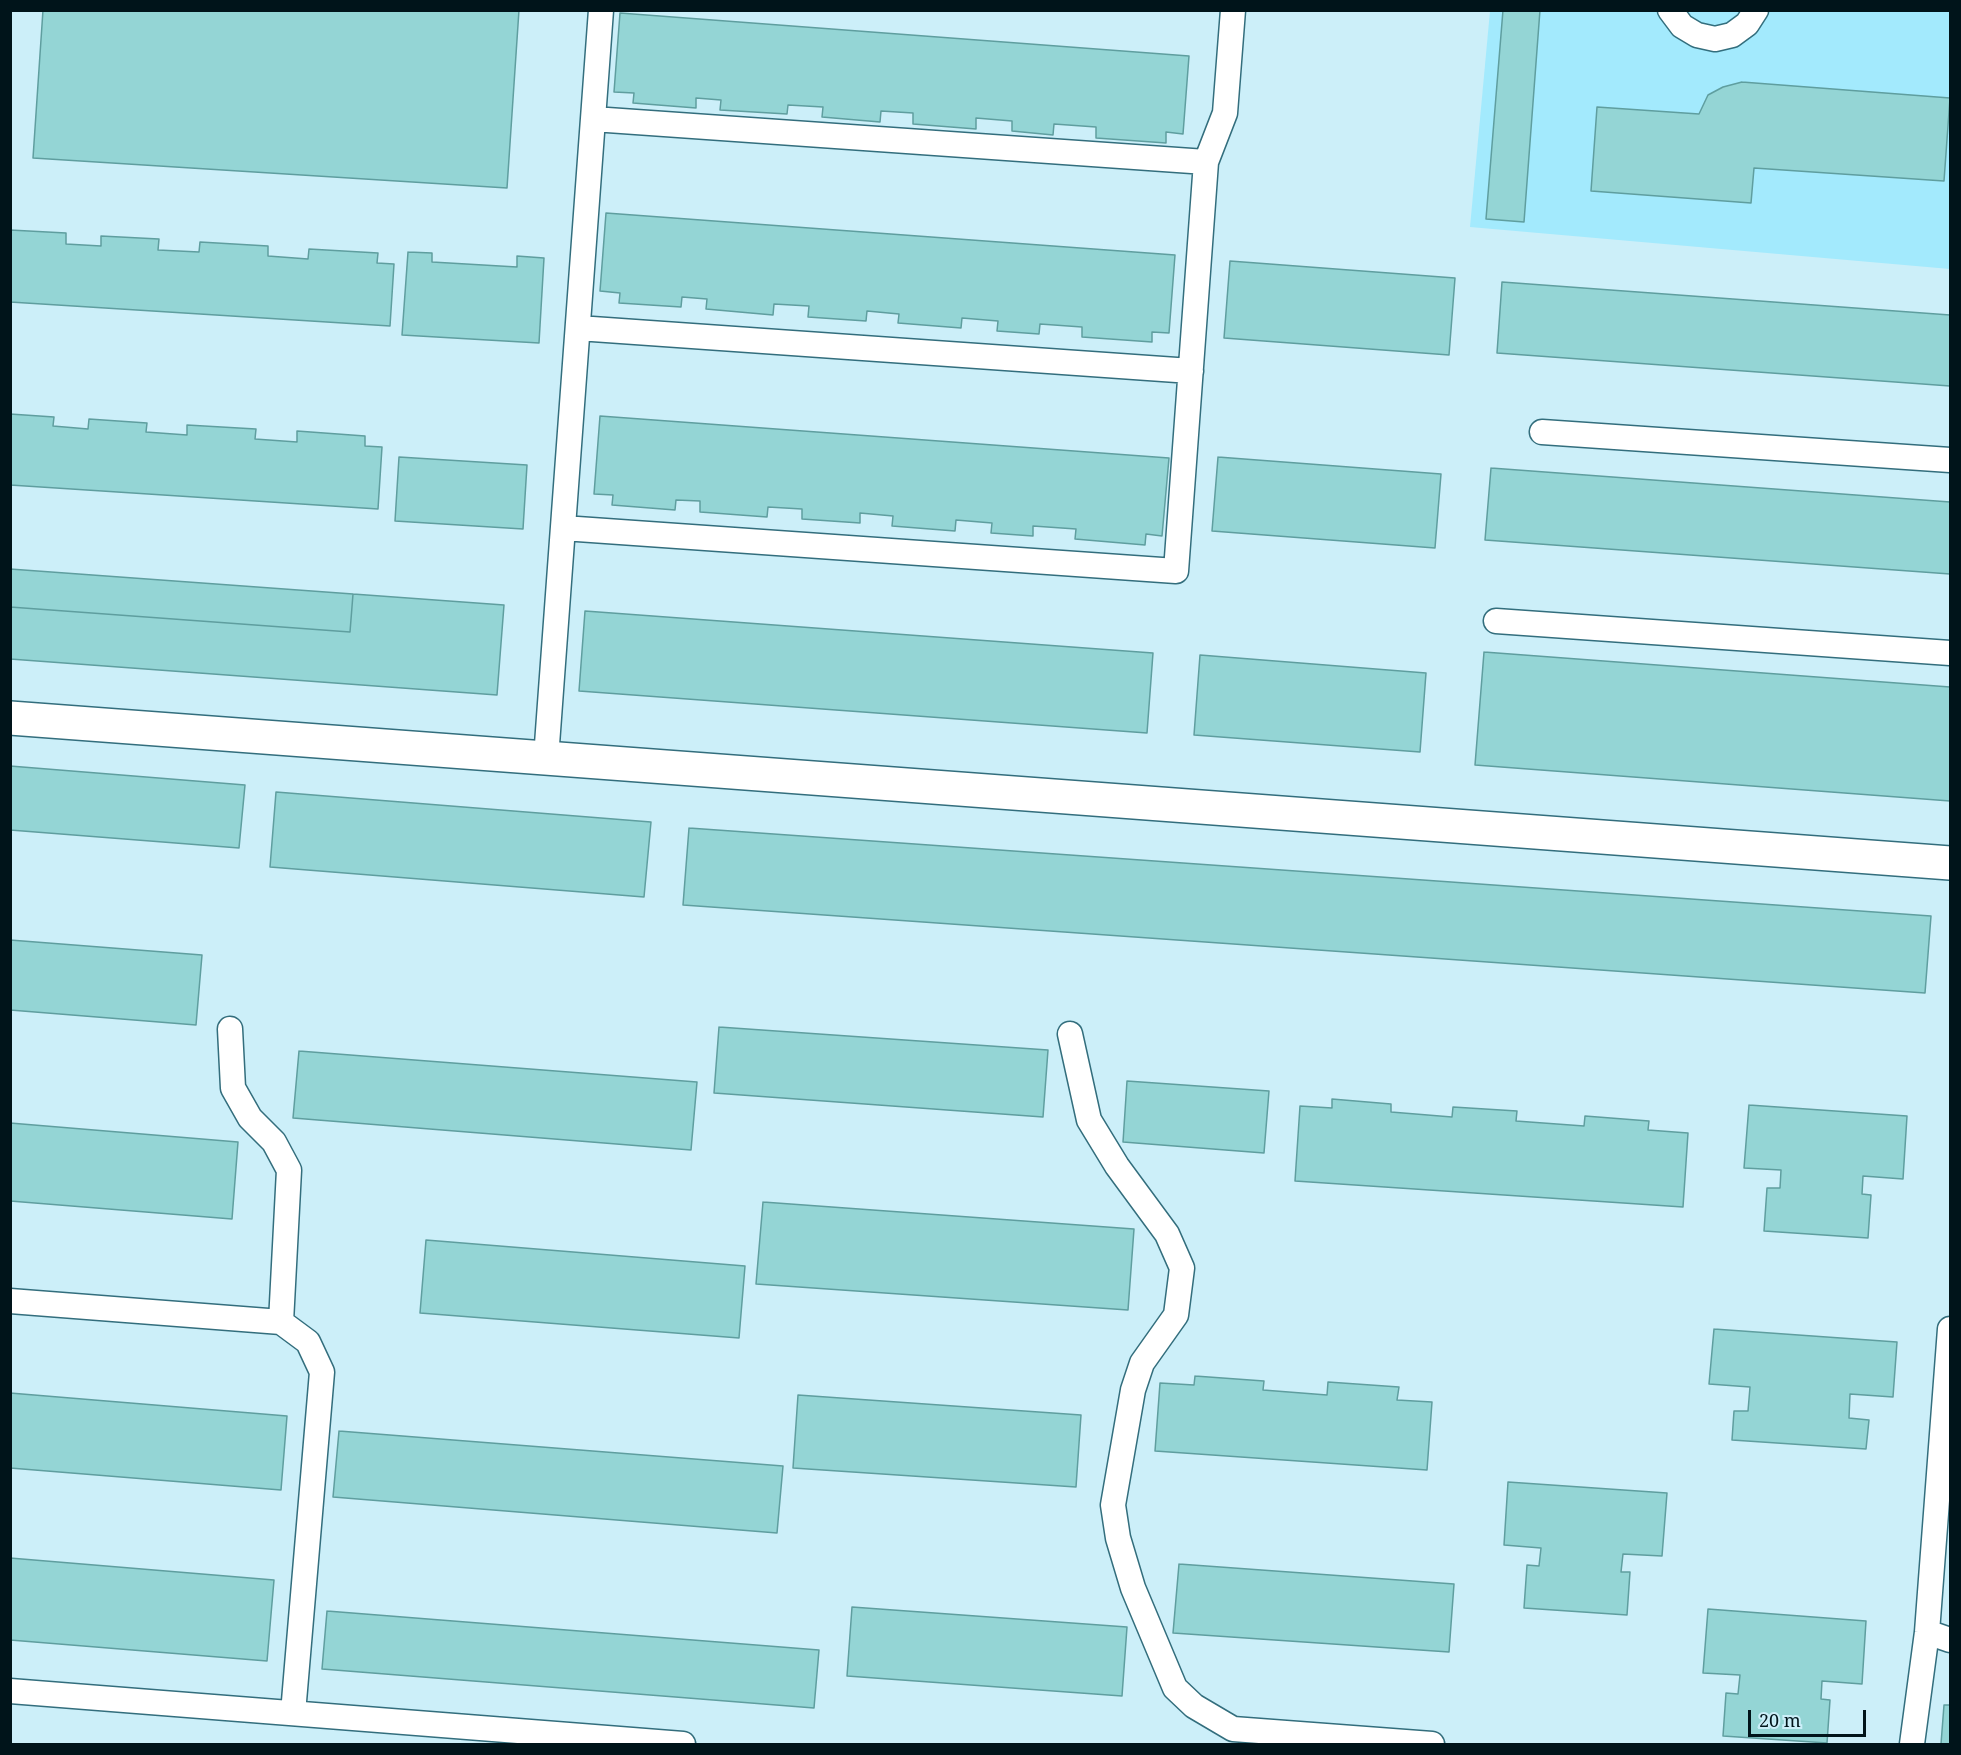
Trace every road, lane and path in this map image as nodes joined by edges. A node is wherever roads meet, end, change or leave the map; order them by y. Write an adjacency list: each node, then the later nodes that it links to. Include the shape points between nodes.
1 (601, 10): 5 (lane)
2 (1233, 10): 6 (lane, via 1225,113)
3 (1670, 10): 4 (lane, via 1682,26 1715,39 1732,35 1747,24)
4 (1756, 10)
5 (593, 119): 6 (lane); 7 (lane)
6 (1206, 162): 8 (lane)
7 (578, 328): 8 (lane); 11 (lane)
8 (1191, 371): 11 (lane, via 1176,571)
9 (1542, 432): 10 (lane)
10 (1950, 460)
11 (563, 528): 15 (lane)
12 (1496, 621): 13 (lane)
13 (1950, 653)
14 (10, 718): 15 (street)
15 (546, 758): 16 (street)
16 (1950, 862)
17 (230, 1029): 20 (lane, via 233,1088 250,1118 274,1142 289,1170)
18 (1070, 1034): 27 (lane, via 1089,1120 1167,1234 1182,1268 1176,1315 1142,1363 1133,1390 1113,1505 1133,1588 1174,1688 1194,1706 1233,1729)
19 (10, 1301): 20 (lane)
20 (281, 1322): 25 (lane, via 308,1342 322,1372)
21 (1950, 1329): 22 (lane)
22 (1927, 1632): 23 (lane); 28 (lane)
23 (1950, 1640)
24 (10, 1690): 25 (lane)
25 (293, 1713): 26 (lane)
26 (683, 1744)
27 (1432, 1744)
28 (1912, 1744)

